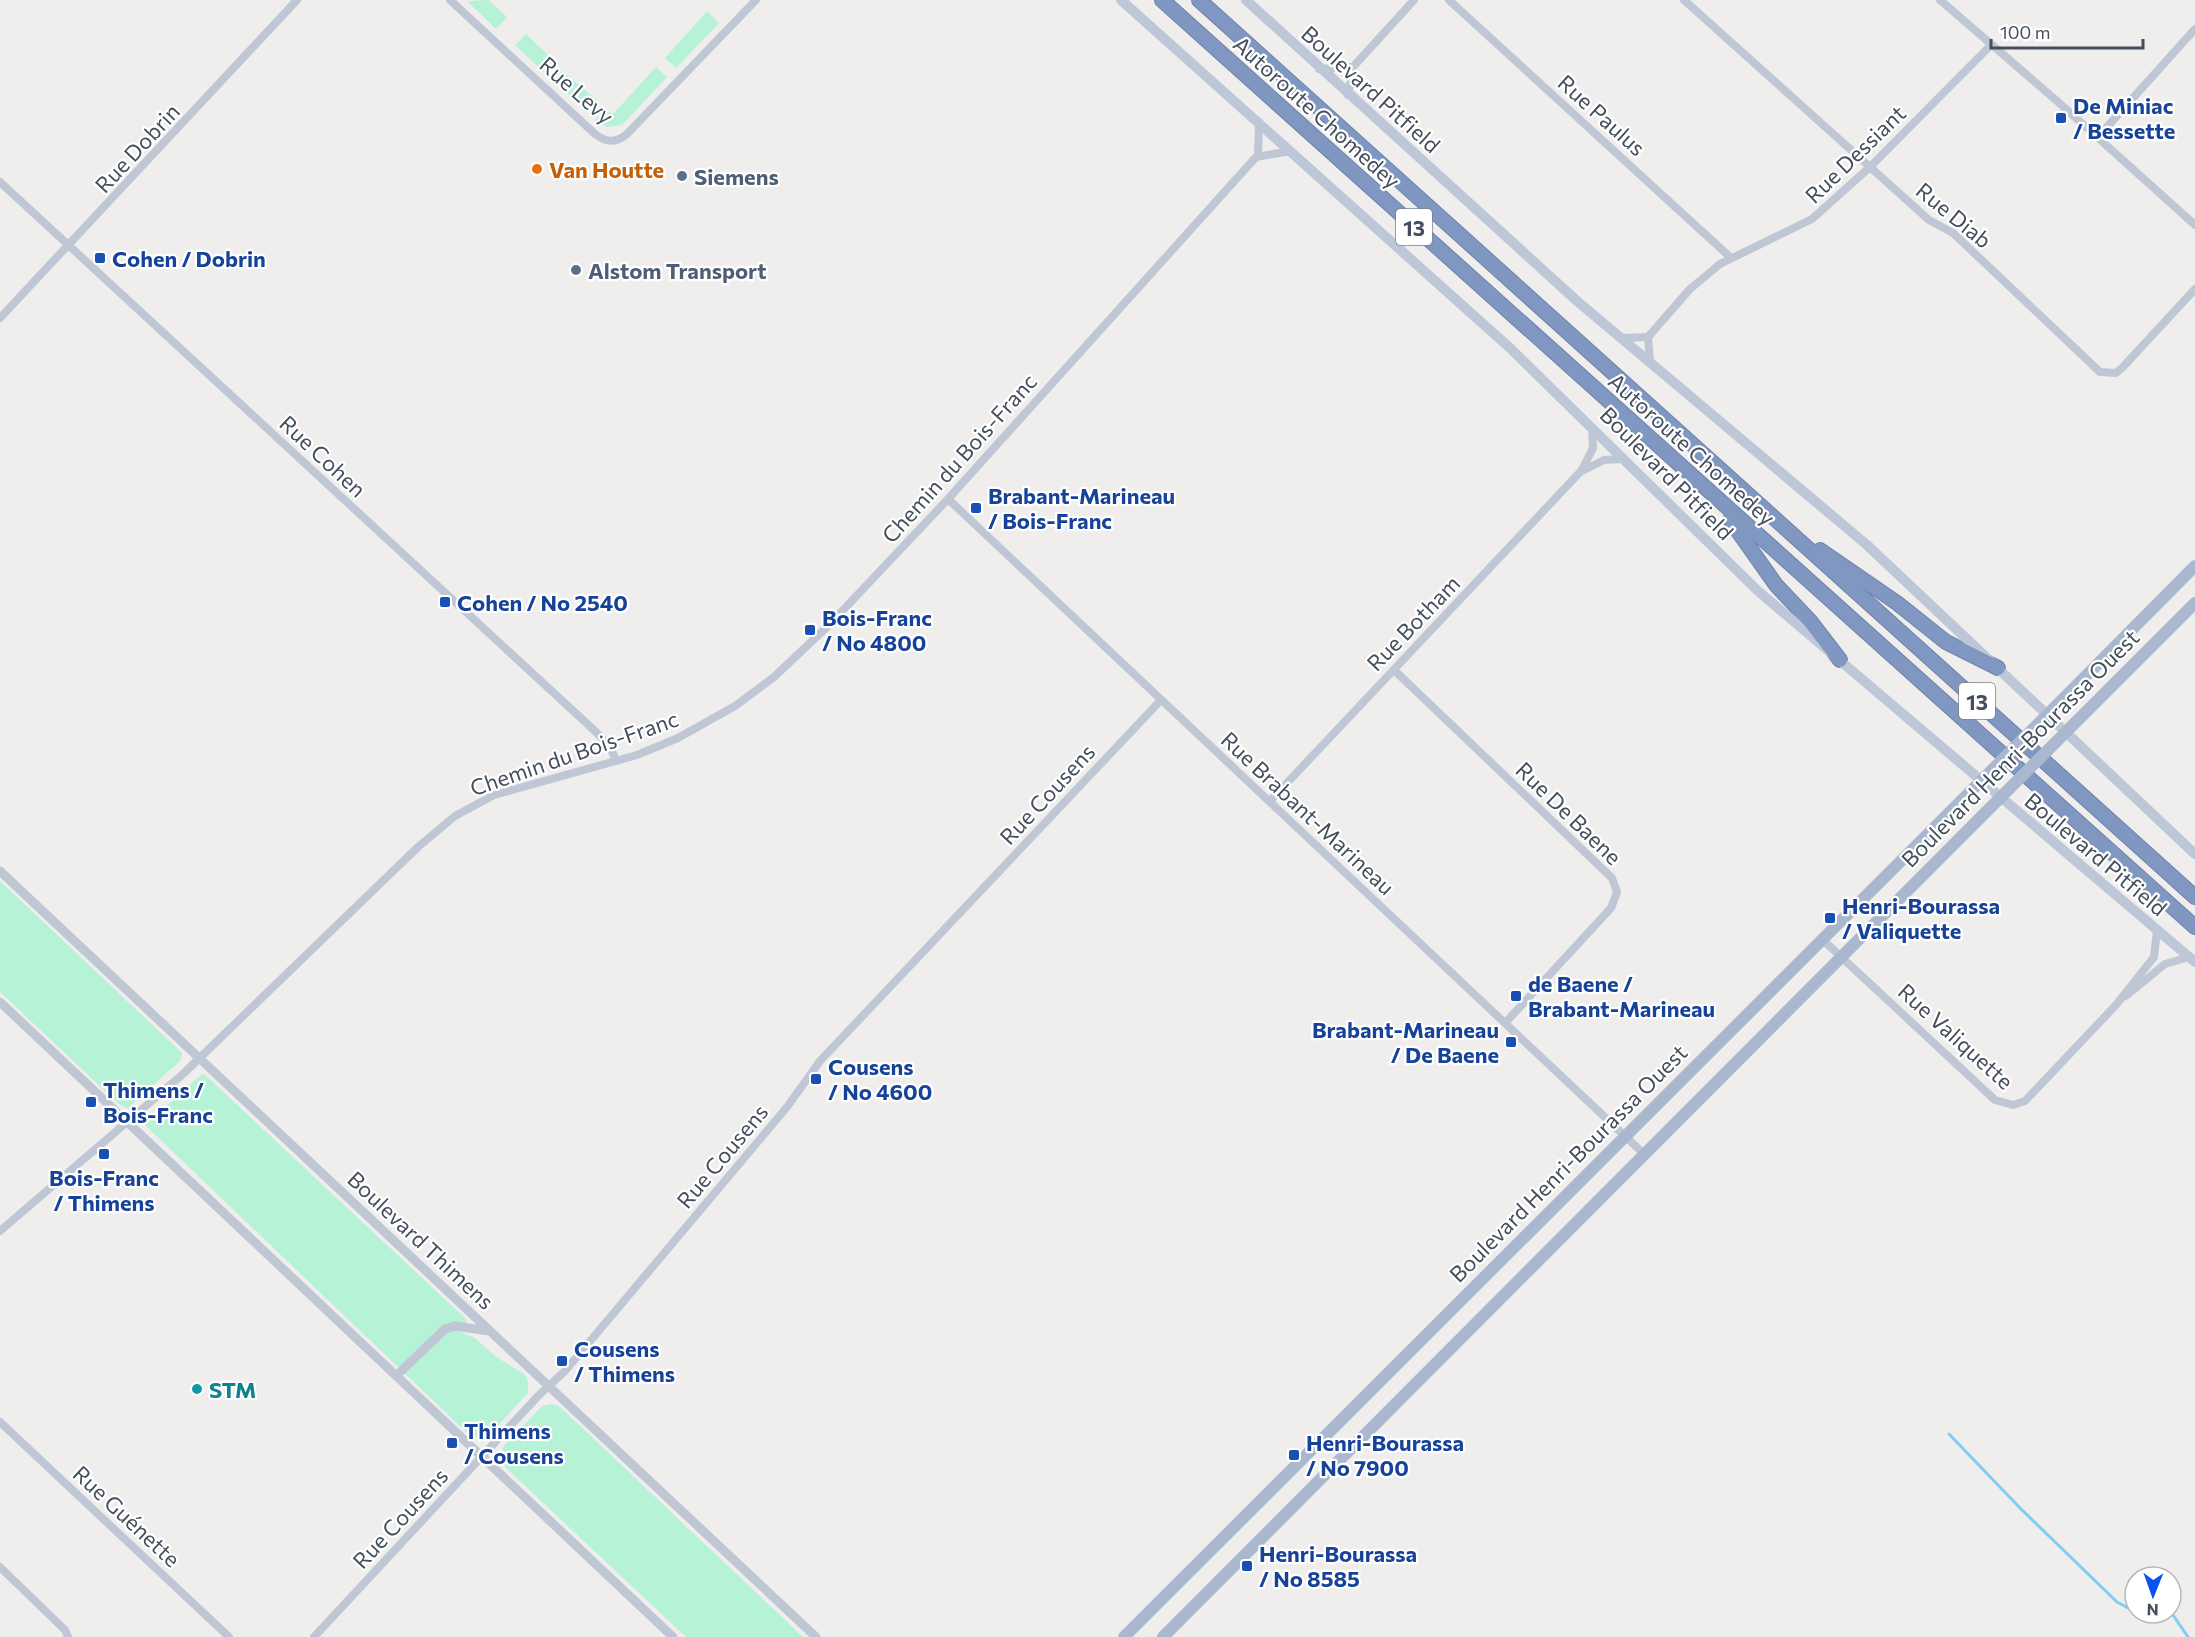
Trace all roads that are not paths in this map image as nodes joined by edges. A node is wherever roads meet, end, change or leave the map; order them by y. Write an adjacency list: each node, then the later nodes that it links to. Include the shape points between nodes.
1 (297, 0): 26 (street, Rue Dobrin)
2 (450, 0): 3 (street, Rue Levy, via 595,134 610,141 627,134)
3 (756, 0)
4 (1121, 0): 19 (main road, Boulevard Pitfield)
5 (1162, 0): 36 (highway, Autoroute Chomedey / 13)
6 (1199, 0): 13 (highway, Autoroute Chomedey / 13)
7 (1205, 0): 13 (highway)
8 (1246, 0): 17 (main road, Boulevard Pitfield)
9 (1414, 0): 16 (street)
10 (1449, 0): 27 (street, Rue Paulus)
11 (1684, 0): 23 (street, Rue Diab)
12 (1940, 0): 15 (street)
13 (1221, 20): 38 (highway, Autoroute Chomedey / 13)
14 (2195, 29): 20 (street)
15 (1990, 46): 20 (street); 23 (street, Rue Dessiant)
16 (1353, 68): 17 (street); 18 (street)
17 (1319, 69): 18 (main road, Boulevard Pitfield)
18 (1348, 95): 31 (main road, Boulevard Pitfield)
19 (1259, 122): 21 (main road, Boulevard Pitfield); 22 (street)
20 (2098, 136): 25 (street)
21 (1291, 151): 22 (street); 33 (main road, Boulevard Pitfield)
22 (1258, 154): 37 (street, Chemin du Bois-Franc)
23 (1870, 167): 27 (street, Rue Dessiant, via 1812,219); 28 (street, Rue Diab, via 1929,220 1953,233 2100,372 2108,375 2122,368)
24 (0, 182): 26 (street, Rue Cohen)
25 (2195, 225)
26 (69, 246): 29 (street, Rue Dobrin); 45 (street, Rue Cohen, via 595,732)
27 (1730, 258): 30 (street, Rue Dessiant, via 1690,289)
28 (2195, 289)
29 (0, 318)
30 (1648, 337): 31 (street); 32 (street)
31 (1622, 338): 32 (main road, Boulevard Pitfield)
32 (1650, 362): 42 (main road, Boulevard Pitfield, via 1867,545)
33 (1592, 426): 34 (main road, Boulevard Pitfield); 35 (street, Rue Botham, via 1593,448)
34 (1623, 459): 35 (street, Rue Botham, via 1604,460); 41 (main road, Boulevard Pitfield, via 1758,591)
35 (1582, 471): 43 (street, Rue Botham)
36 (1715, 498): 41 (highway, via 1776,585); 50 (highway, Autoroute Chomedey / 13)
37 (948, 499): 44 (street, Rue Brabant-Marineau); 45 (street, Chemin du Bois-Franc, via 830,625 767,682 692,731 656,748)
38 (1776, 520): 42 (highway, via 1897,603 1946,642); 49 (highway, Autoroute Chomedey / 13)
39 (2195, 566): 52 (main road, Boulevard Henri-Bourassa Ouest, bridge)
40 (2195, 603): 53 (main road, Boulevard Henri-Bourassa Ouest, bridge)
41 (1840, 660): 51 (main road, Boulevard Pitfield)
42 (1998, 668): 47 (main road, Boulevard Pitfield)
43 (1394, 670): 46 (street, Rue Botham); 57 (street, Rue De Baene, via 1612,878 1617,892 1611,908)
44 (1161, 699): 46 (street, Rue Brabant-Marineau); 65 (street, Rue Cousens, via 820,1061 787,1107 566,1371)
45 (616, 760): 58 (street, Chemin du Bois-Franc, via 502,792 448,821)
46 (1270, 801): 57 (street, Rue Brabant-Marineau)
47 (2195, 854)
48 (0, 871): 58 (street, Boulevard Thimens)
49 (2195, 897)
50 (2195, 927)
51 (2157, 930): 54 (main road, Boulevard Pitfield); 56 (street, Rue Valiquette, via 2155,955)
52 (1822, 940): 53 (street, Rue Valiquette); 60 (main road, Boulevard Henri-Bourassa Ouest)
53 (1842, 957): 56 (street, Rue Valiquette, via 1988,1093 2006,1105 2025,1101); 61 (main road, Boulevard Henri-Bourassa Ouest)
54 (2192, 960): 56 (street, Rue Valiquette, via 2165,964)
55 (0, 1002): 59 (street)
56 (2116, 1005)
57 (1506, 1022): 60 (street, Rue Brabant-Marineau)
58 (199, 1058): 59 (street, Chemin du Bois-Franc); 63 (street, Boulevard Thimens)
59 (128, 1123): 62 (street, Chemin du Bois-Franc); 64 (street)
60 (1626, 1137): 61 (street, Rue Brabant-Marineau); 74 (main road, Boulevard Henri-Bourassa Ouest)
61 (1644, 1154): 75 (main road, Boulevard Henri-Bourassa Ouest)
62 (0, 1231)
63 (489, 1331): 64 (street, via 455,1326 445,1329); 65 (street, Boulevard Thimens)
64 (396, 1376): 67 (street)
65 (549, 1386): 67 (street, Rue Cousens); 73 (street, Boulevard Thimens)
66 (0, 1422): 70 (street, Rue Guénette)
67 (481, 1456): 71 (street, Rue Cousens); 72 (street)
68 (0, 1567): 69 (street)
69 (68, 1637)
70 (229, 1637)
71 (314, 1637)
72 (673, 1637)
73 (816, 1637)
74 (1124, 1637)
75 (1163, 1637)

